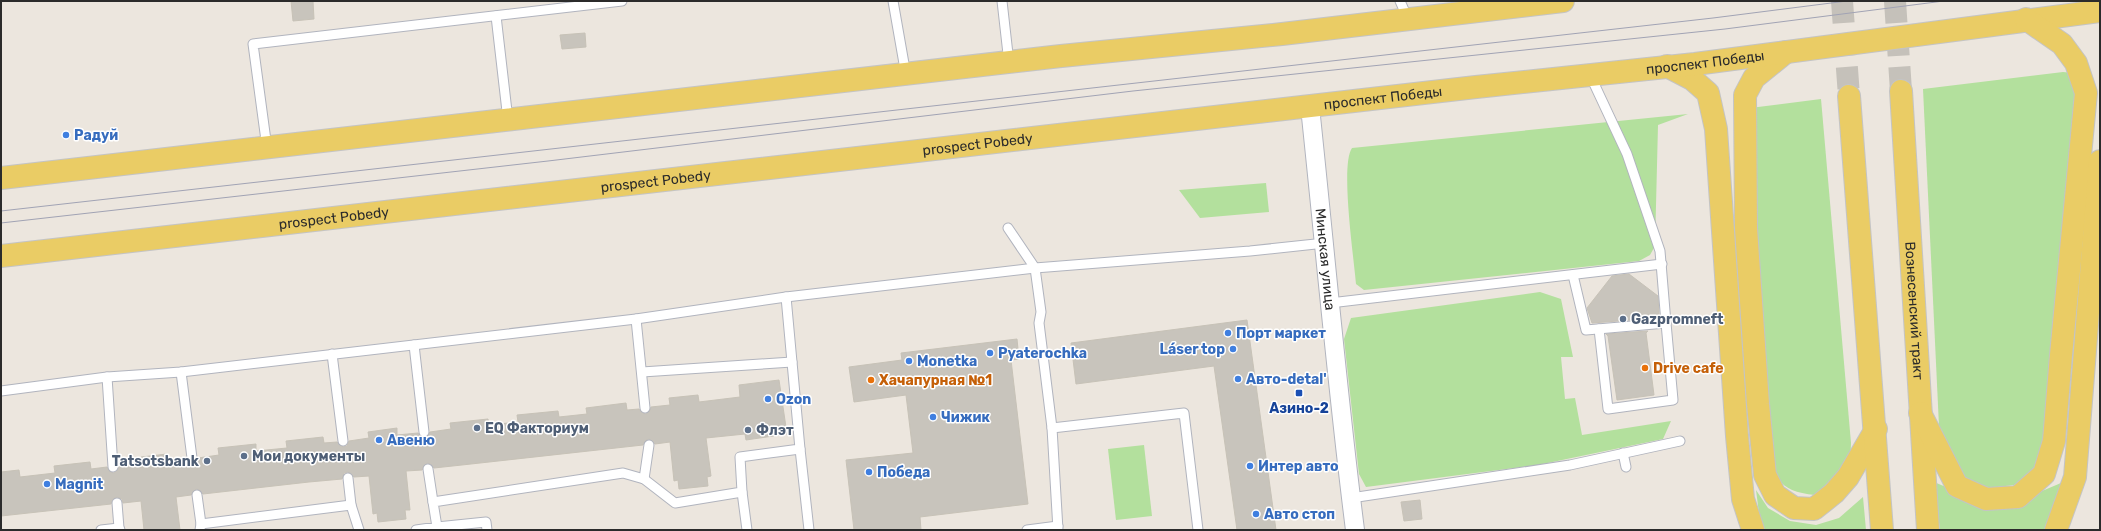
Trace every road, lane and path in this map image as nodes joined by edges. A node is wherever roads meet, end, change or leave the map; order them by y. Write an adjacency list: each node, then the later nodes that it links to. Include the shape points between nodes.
1 (622, 1): 8 (lane)
2 (893, 1): 14 (lane)
3 (1002, 1): 11 (lane)
4 (1563, 1): 5 (main road)
5 (1458, 6): 6 (main road)
6 (1404, 10): 11 (main road)
7 (2100, 11): 9 (main road, проспект Победы)
8 (496, 16): 18 (lane); 19 (lane, via 253,44)
9 (2026, 19): 10 (main road, проспект Победы); 41 (main road, via 2062,44 2076,63 2086,93 2054,441 2044,474 2018,498 1986,499 1957,486)
10 (1786, 52): 12 (main road, проспект Победы); 43 (main road, via 1754,78 1745,95 1746,228 1758,404 1765,476 1775,496 1794,508 1814,509 1834,493 1848,477)
11 (1008, 63): 14 (main road)
12 (1667, 66): 13 (main road, проспект Победы); 75 (main road, via 1692,79 1708,93 1716,129 1737,436 1743,499)
13 (1590, 74): 17 (main road, проспект Победы); 25 (lane, via 1627,154 1660,251)
14 (906, 75): 18 (main road)
15 (1901, 91): 41 (main road, Вознесенский тракт)
16 (1849, 96): 43 (main road)
17 (1310, 107): 23 (street, Минская улица); 24 (main road, prospect Pobedy)
18 (508, 122): 19 (main road)
19 (267, 149): 21 (main road)
20 (2100, 162): 78 (main road, via 2074,477)
21 (1, 178)
22 (1008, 228): 26 (lane)
23 (1324, 243): 26 (lane); 29 (street, Минская улица)
24 (1, 256)
25 (1662, 264): 27 (lane); 31 (lane)
26 (1035, 268): 28 (lane); 42 (lane)
27 (1573, 275): 29 (lane); 32 (lane, via 1586,330)
28 (786, 297): 30 (lane); 35 (lane)
29 (1330, 303): 58 (street, Минская улица)
30 (636, 319): 33 (lane); 37 (lane)
31 (1666, 323): 32 (lane); 32 (lane, via 1673,400 1608,409)
32 (1599, 329)
33 (414, 345): 34 (lane); 44 (lane)
34 (332, 354): 36 (lane); 45 (lane)
35 (792, 362): 37 (lane); 48 (lane)
36 (181, 372): 38 (lane); 50 (lane)
37 (642, 372): 40 (lane)
38 (107, 377): 39 (lane); 51 (lane)
39 (1, 391)
40 (645, 408)
41 (1920, 413): 77 (main road, Вознесенский тракт)
42 (1052, 428): 64 (lane); 73 (lane, via 1184,413)
43 (1876, 430): 76 (main road)
44 (424, 432)
45 (343, 441)
46 (1680, 441): 49 (lane)
47 (649, 445): 55 (lane)
48 (800, 449): 56 (lane, via 740,458); 71 (lane)
49 (1623, 453): 52 (lane); 58 (lane, via 1570,465)
50 (192, 458)
51 (113, 467)
52 (1626, 467)
53 (428, 469): 59 (lane)
54 (348, 478): 61 (lane)
55 (644, 480): 56 (lane, via 675,503); 59 (lane, via 623,473)
56 (742, 492): 70 (lane)
57 (197, 495): 62 (lane)
58 (1351, 498): 74 (street, Минская улица)
59 (433, 502): 63 (lane)
60 (117, 503): 65 (lane)
61 (351, 505): 62 (lane); 67 (lane)
62 (200, 527)
63 (437, 527): 68 (lane); 69 (lane, via 486,522)
64 (1058, 528): 72 (lane)
65 (120, 529): 66 (lane)
66 (101, 530)
67 (358, 530)
68 (416, 530)
69 (487, 530)
70 (747, 530)
71 (809, 530)
72 (1027, 530)
73 (1198, 530)
74 (1355, 530)
75 (1752, 530)
76 (1882, 530)
77 (1928, 530)
78 (2056, 530)

